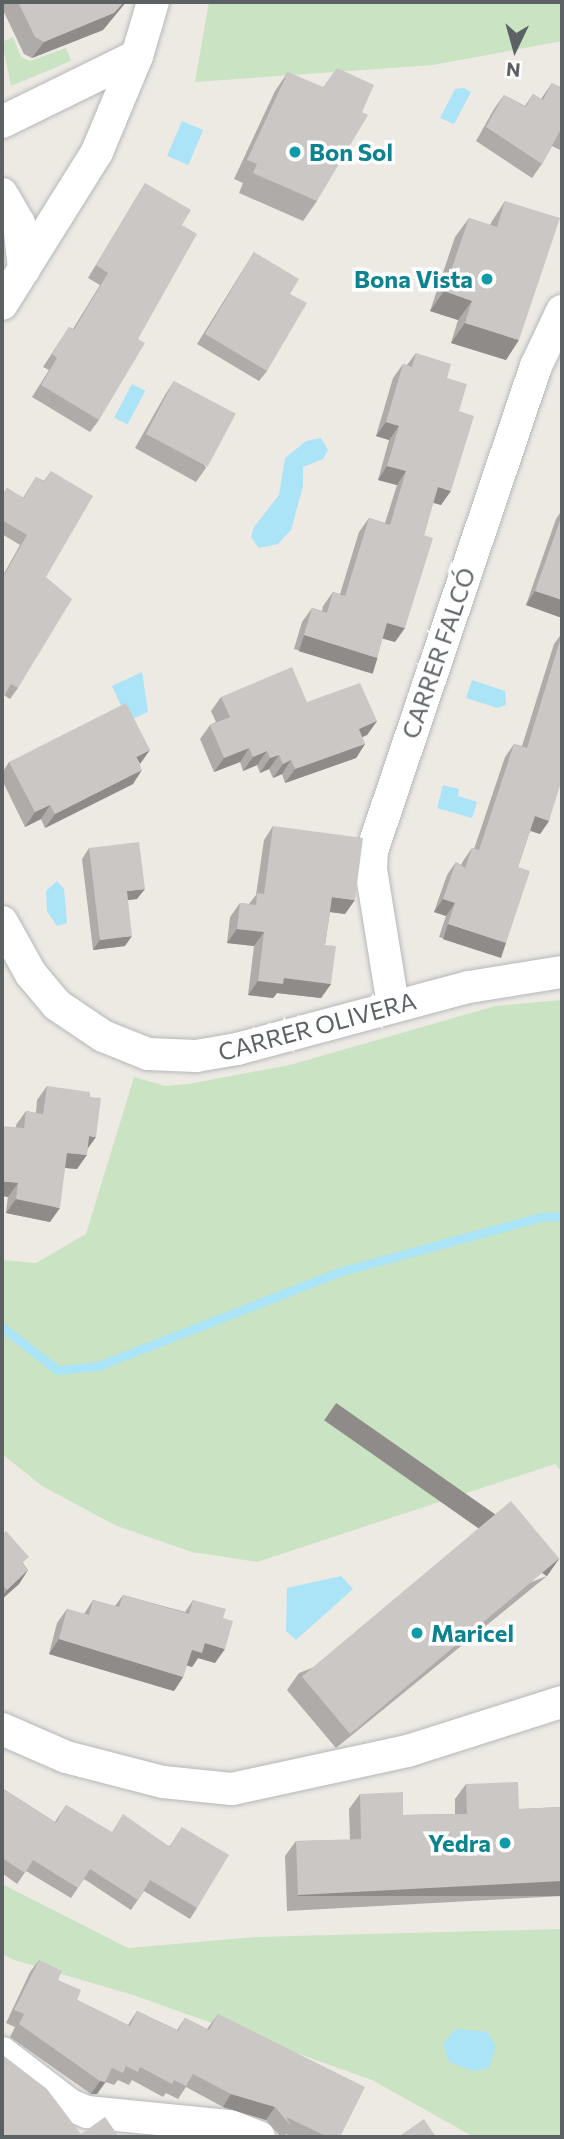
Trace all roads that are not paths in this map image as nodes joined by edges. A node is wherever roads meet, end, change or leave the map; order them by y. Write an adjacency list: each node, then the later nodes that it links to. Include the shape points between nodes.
1 (153, 2): 2 (street)
2 (137, 56): 3 (street); 5 (street, via 97,152)
3 (2, 122)
4 (2, 194): 5 (street, via 19,223)
5 (24, 270): 6 (street)
6 (2, 304)
7 (562, 311): 10 (street, CARRER FALCÓ, via 536,366 372,851)
8 (2, 922): 10 (street, CARRER OLIVERA, via 31,974 57,1005 103,1036 148,1054 196,1056 237,1049)
9 (562, 972): 10 (street, CARRER OLIVERA)
10 (393, 1005)
11 (562, 1702): 12 (street, via 408,1751 232,1790 163,1782 66,1757)
12 (2, 1730)
13 (2, 2053): 16 (street, via 70,2105 88,2112 230,2126)
14 (2, 2072): 15 (street, via 45,2106 75,2120)
15 (202, 2137)
16 (259, 2137)

